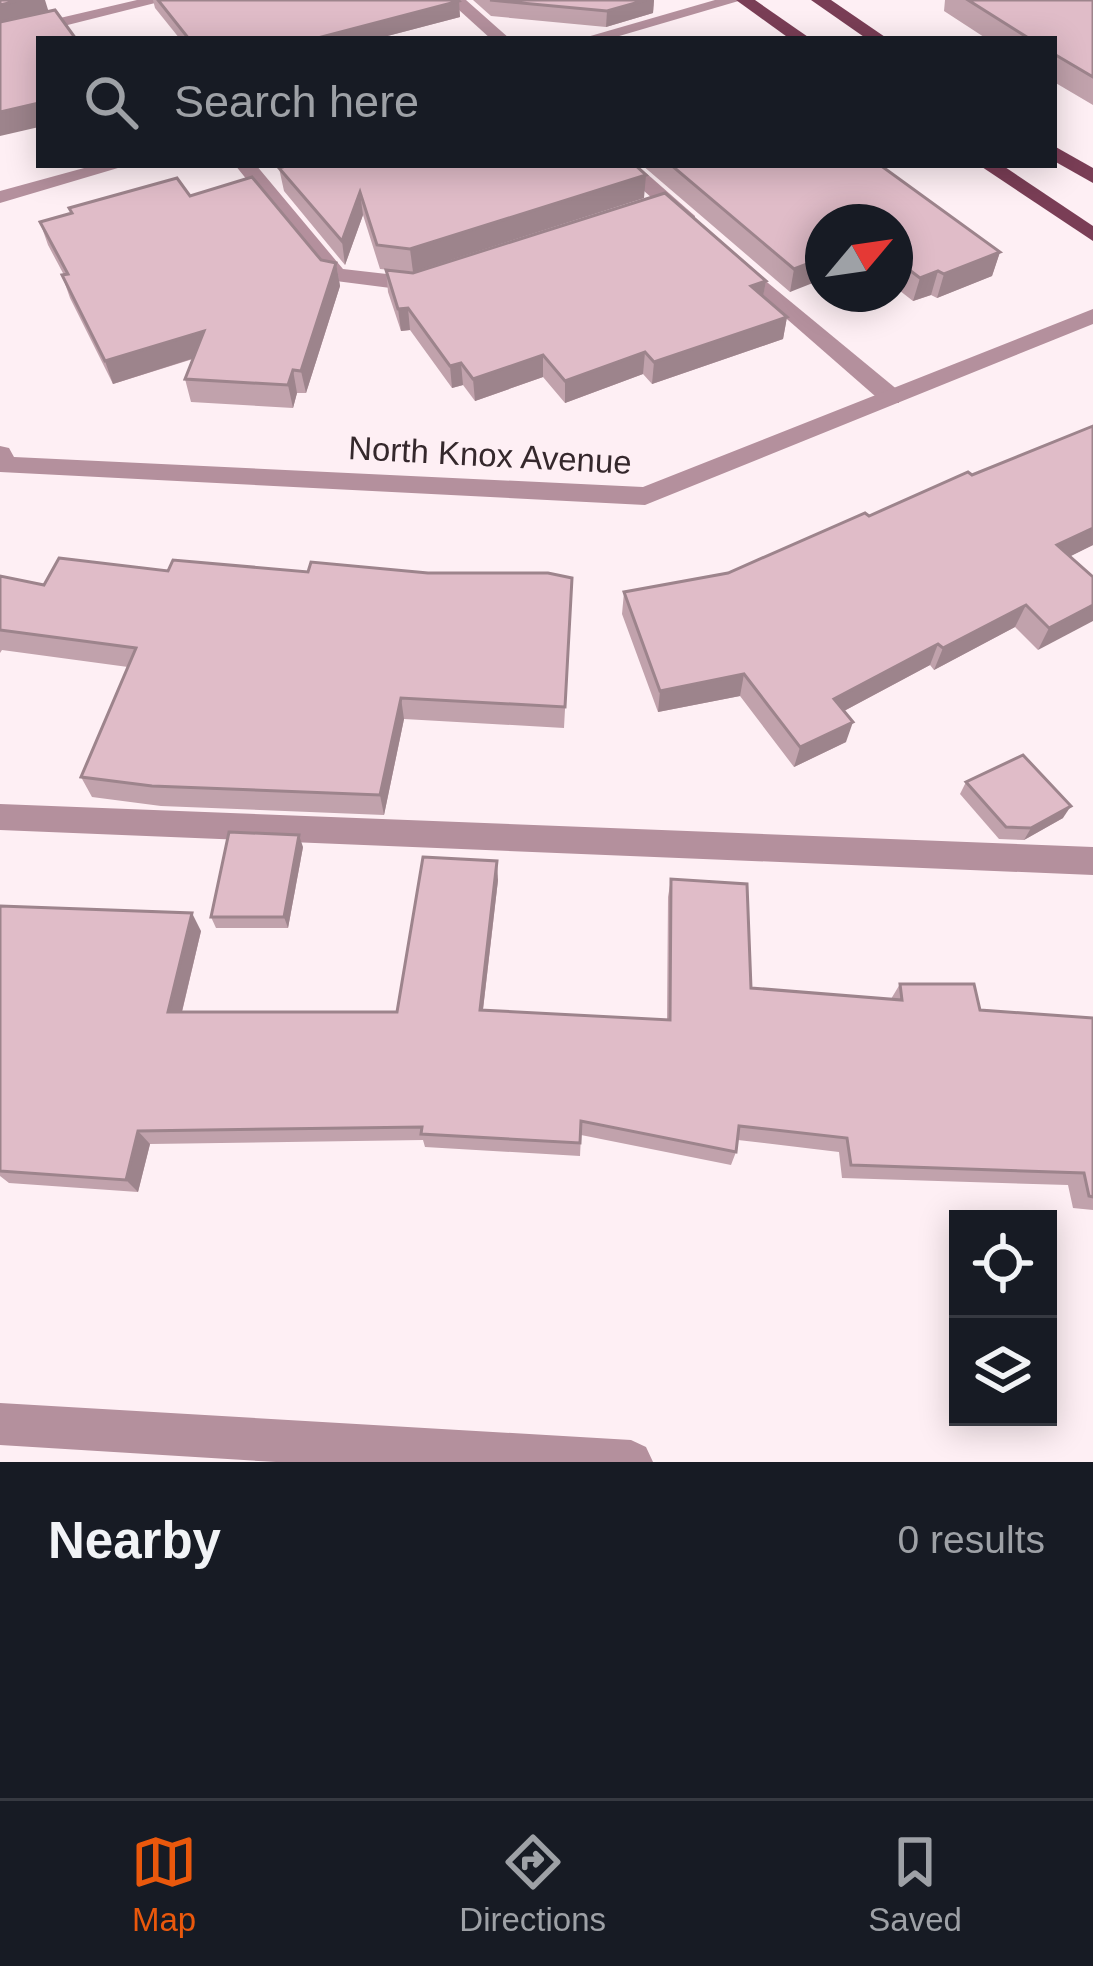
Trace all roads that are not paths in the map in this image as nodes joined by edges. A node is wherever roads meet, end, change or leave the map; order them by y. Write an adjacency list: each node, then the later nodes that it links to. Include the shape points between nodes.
1 (159, 0): 10 (street)
2 (455, 0): 6 (street)
3 (734, 0): 7 (street)
4 (744, 0): 8 (main road)
5 (819, 0): 9 (main road)
6 (497, 36)
7 (600, 36)
8 (798, 36)
9 (874, 36)
10 (0, 37)
11 (1057, 154): 16 (main road)
12 (107, 168): 17 (street)
13 (247, 168): 19 (street, via 336,275 414,284)
14 (627, 168): 21 (street, via 657,205 711,240)
15 (992, 168): 18 (main road)
16 (1093, 177)
17 (0, 197)
18 (1093, 236)
19 (456, 270)
20 (1093, 316): 21 (street, North Knox Avenue)
21 (891, 397): 22 (street, North Knox Avenue, via 645,496 5,464)
22 (0, 454)
23 (0, 817): 24 (street)
24 (1093, 861)
25 (0, 1424): 26 (street)
26 (632, 1462)

